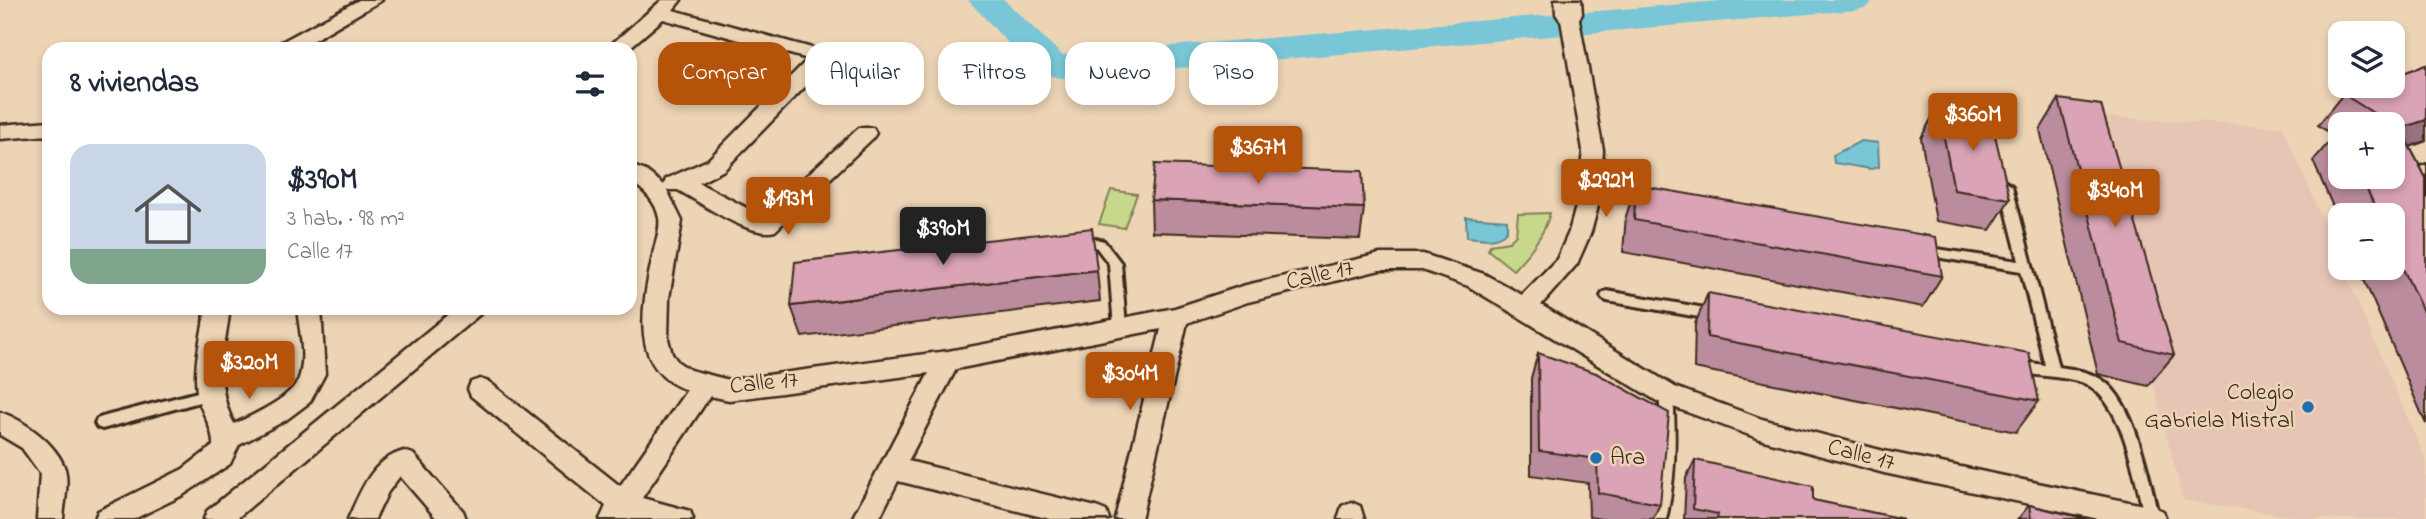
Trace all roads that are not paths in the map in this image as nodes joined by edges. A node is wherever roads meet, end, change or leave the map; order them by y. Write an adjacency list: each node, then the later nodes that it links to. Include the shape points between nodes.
1 (373, 0): 4 (street)
2 (667, 6): 5 (street); 6 (street)
3 (1569, 7): 8 (street)
4 (296, 42)
5 (624, 42)
6 (805, 51)
7 (805, 74): 15 (street, via 716,165)
8 (1586, 99): 21 (street, via 1593,150 1589,199 1580,232 1566,264)
9 (42, 129): 10 (street)
10 (0, 132)
11 (866, 133): 15 (street, via 767,225)
12 (2426, 169): 16 (lane, via 2417,172)
13 (2002, 173): 19 (lane)
14 (637, 175): 15 (street)
15 (669, 186): 31 (street, Calle 17, via 671,221 653,322 668,369)
16 (2426, 192)
17 (1061, 240): 27 (lane, via 1100,244 1115,263)
18 (1916, 250): 19 (lane)
19 (2026, 267): 30 (lane)
20 (1607, 296): 26 (lane)
21 (1525, 307): 25 (street, Calle 17, via 1476,280 1423,262 1380,262 1246,294); 34 (street, Calle 17)
22 (217, 315): 33 (street)
23 (309, 315): 37 (street, via 313,375 307,387 293,403)
24 (464, 315): 42 (street)
25 (1176, 317): 27 (street, Calle 17); 48 (street)
26 (1729, 317)
27 (1120, 328): 28 (street, Calle 17)
28 (948, 361): 31 (street, Calle 17, via 729,390); 38 (street)
29 (1998, 363): 30 (lane)
30 (2053, 373): 50 (lane, via 2085,378 2103,387 2123,419)
31 (703, 386): 39 (street)
32 (480, 389): 39 (street)
33 (209, 394): 36 (lane); 37 (street)
34 (1666, 394): 49 (lane, via 1670,433); 50 (street, Calle 17, via 1760,429 1884,462)
35 (0, 422): 40 (street, via 31,441 53,471)
36 (102, 423)
37 (227, 439): 41 (street, via 214,464)
38 (891, 468): 46 (street); 47 (street)
39 (619, 512): 45 (street)
40 (50, 519)
41 (108, 519)
42 (217, 519)
43 (361, 519): 44 (street, via 388,470 404,462)
44 (453, 519)
45 (680, 519)
46 (865, 519)
47 (1096, 519)
48 (1128, 519)
49 (1659, 519)
50 (2153, 519)

